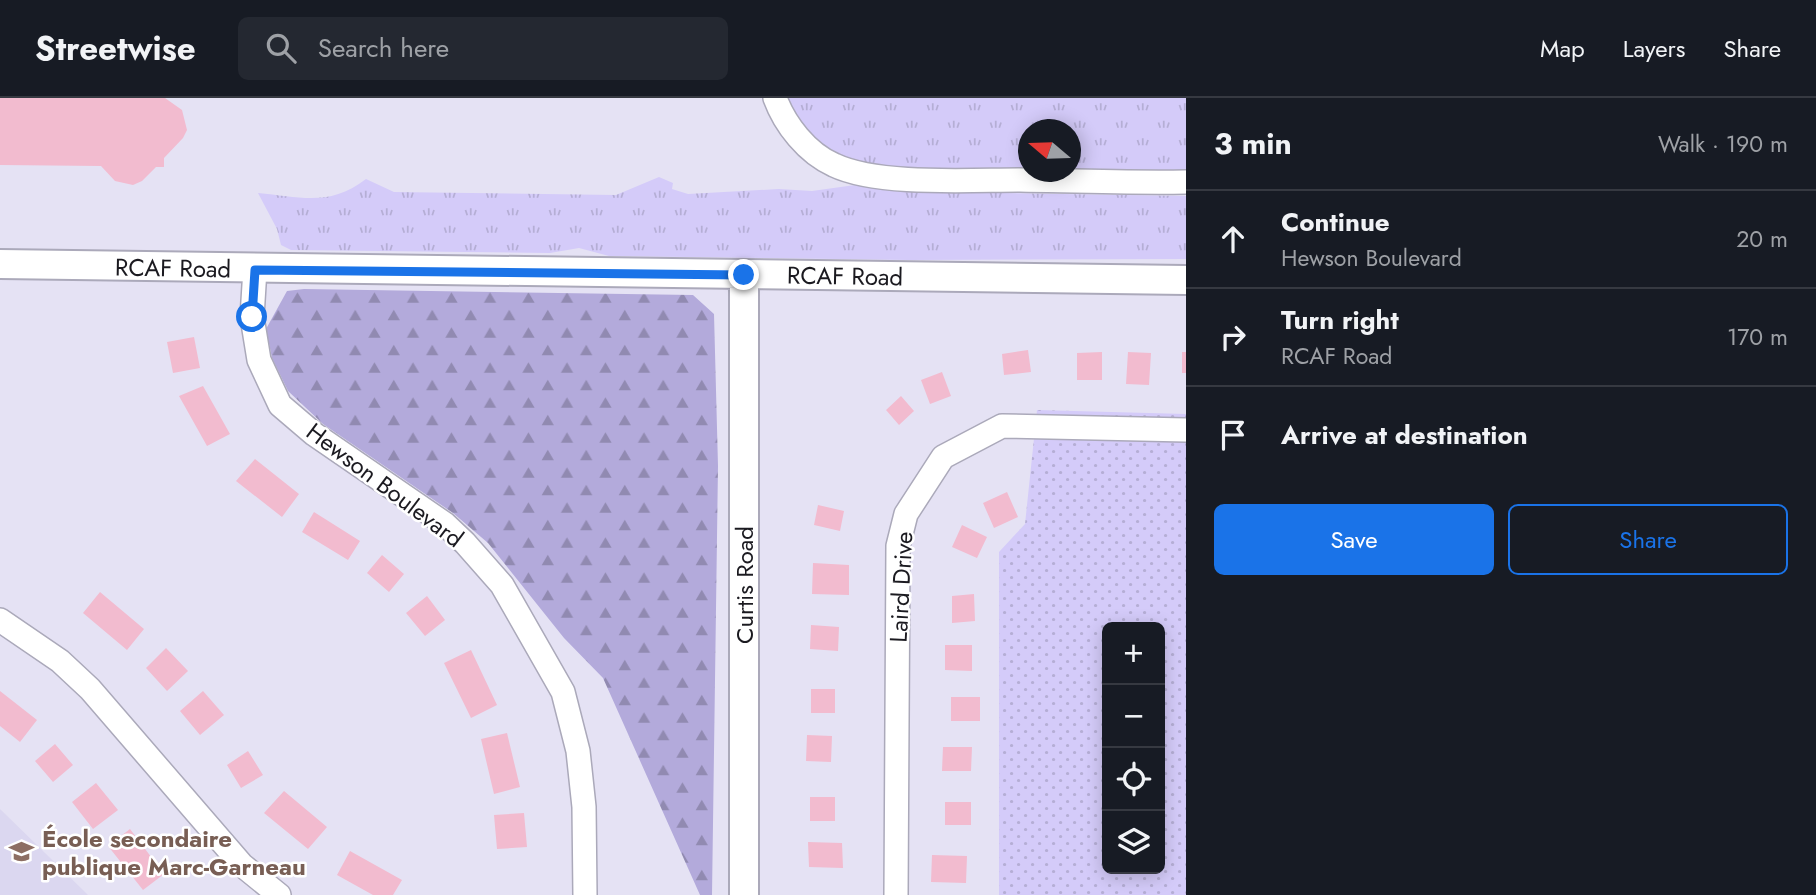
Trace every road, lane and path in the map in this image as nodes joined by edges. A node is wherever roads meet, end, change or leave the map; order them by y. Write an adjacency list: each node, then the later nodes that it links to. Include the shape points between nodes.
1 (775, 98): 2 (street, via 787,124 813,150 833,165 857,172 964,180)
2 (1186, 182)
3 (0, 264): 4 (main road, RCAF Road)
4 (255, 270): 5 (main road, RCAF Road); 10 (street, Hewson Boulevard, via 252,317 259,360 280,405 465,543 502,585 563,692 584,807)
5 (744, 275): 6 (main road, RCAF Road); 11 (main road, Curtis Road)
6 (1186, 280)
7 (1186, 430): 12 (street, Laird Drive, via 1002,426 943,457 906,514 898,546)
8 (0, 620): 9 (street, via 60,661 90,689 242,865)
9 (279, 895)
10 (585, 895)
11 (744, 895)
12 (896, 895)

